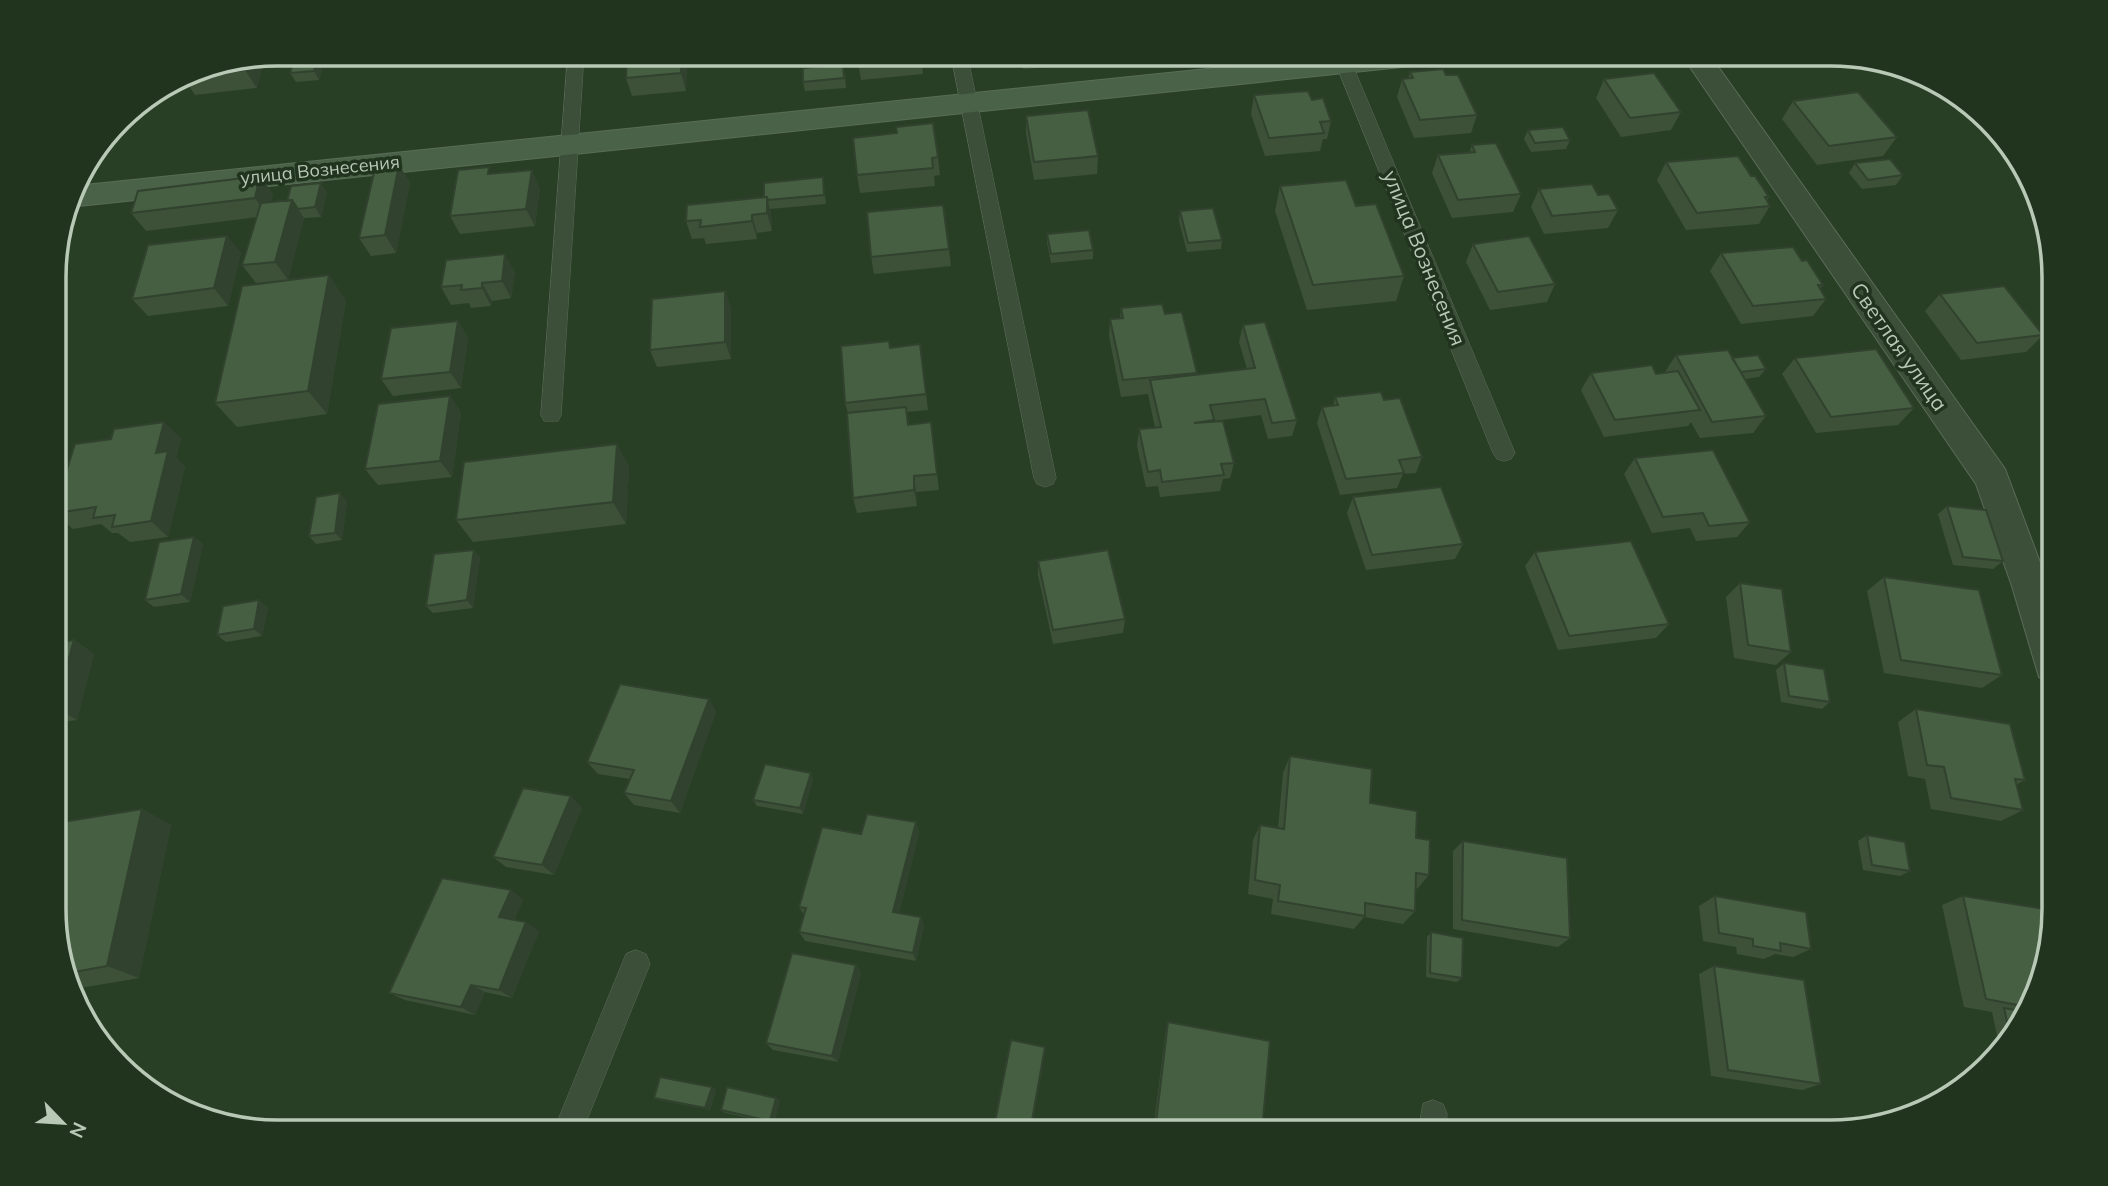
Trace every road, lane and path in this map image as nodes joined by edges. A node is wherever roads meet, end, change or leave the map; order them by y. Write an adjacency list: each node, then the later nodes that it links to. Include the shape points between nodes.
1 (575, 67): 7 (lane)
2 (961, 67): 6 (lane)
3 (1271, 67): 6 (street, улица Вознесения)
4 (1345, 67): 10 (lane, улица Вознесения)
5 (1704, 67): 12 (street, Светлая улица, via 1992,479)
6 (968, 101): 7 (street, улица Вознесения); 11 (lane)
7 (568, 144): 8 (street, улица Вознесения); 9 (lane)
8 (83, 196)
9 (551, 415)
10 (1504, 453)
11 (1045, 478)
12 (2041, 585)
13 (636, 964): 14 (lane)
14 (572, 1120)

